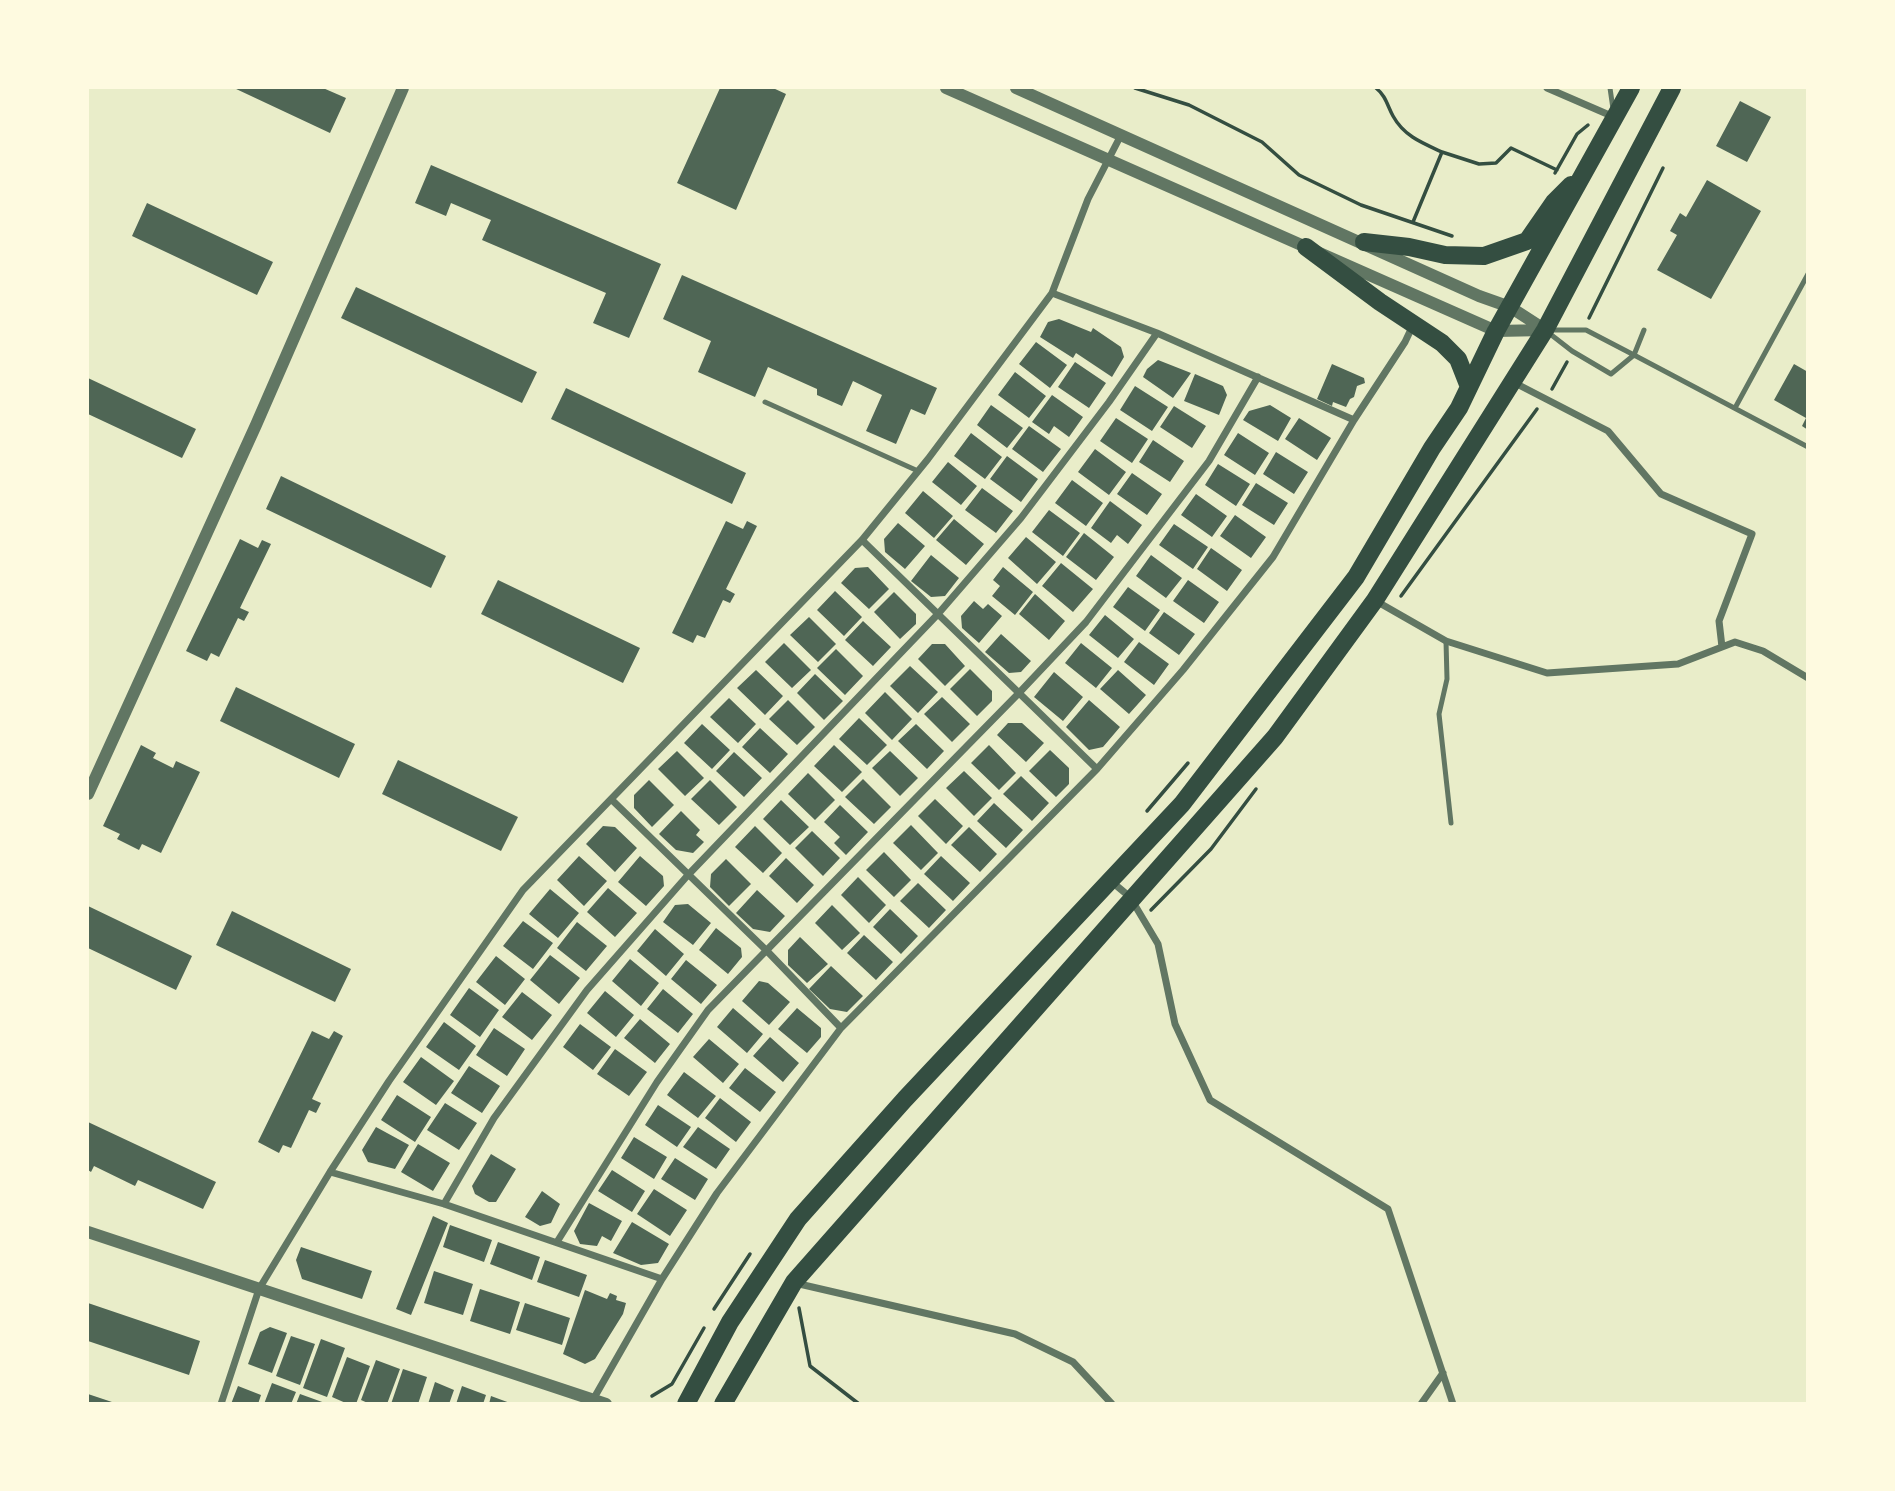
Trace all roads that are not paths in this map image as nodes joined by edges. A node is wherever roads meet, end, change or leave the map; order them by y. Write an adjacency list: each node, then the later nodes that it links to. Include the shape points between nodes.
1 (403, 88): 39 (street)
2 (946, 88): 10 (street)
3 (1016, 88): 9 (street)
4 (1547, 88): 8 (street)
5 (1610, 88): 8 (lane)
6 (1631, 88): 8 (main road)
7 (1672, 88): 18 (main road)
8 (1615, 117): 11 (main road)
9 (1121, 133): 10 (street); 12 (street)
10 (1110, 159): 13 (street); 15 (street, via 1088,199)
11 (1588, 167): 12 (main road, via 1554,202 1527,241 1484,256 1445,255); 16 (main road)
12 (1364, 242): 16 (street)
13 (1306, 247): 17 (main road); 20 (street)
14 (1808, 274): 27 (lane)
15 (1052, 293): 21 (street); 30 (street)
16 (1510, 307): 18 (street); 20 (main road)
17 (1413, 324): 25 (main road, via 1458,359); 28 (street)
18 (1545, 330): 20 (street); 22 (lane, via 1586,330); 22 (lane, via 1611,374); 24 (main road)
19 (1644, 330): 22 (lane)
20 (1496, 331): 25 (main road)
21 (1157, 333): 23 (street); 33 (street, via 1021,519)
22 (1634, 355): 27 (lane)
23 (1258, 376): 28 (street); 37 (street, via 1201,471 1086,621)
24 (1513, 382): 32 (main road); 35 (street, via 1608,431 1661,494 1752,534 1719,621)
25 (1469, 387): 43 (main road, via 1356,577 1182,804)
26 (765, 402): 30 (lane)
27 (1735, 408): 29 (lane)
28 (1354, 420): 38 (street, via 1273,557)
29 (1808, 447)
30 (918, 471): 31 (street)
31 (862, 540): 33 (street); 40 (street)
32 (1376, 600): 34 (street); 44 (main road, via 1275,737)
33 (938, 614): 37 (street); 42 (street)
34 (1446, 641): 35 (street, via 1547,673 1678,664); 41 (lane, via 1447,679 1439,714)
35 (1722, 647): 36 (street, via 1735,642 1763,651)
36 (1808, 678)
37 (1018, 694): 38 (street); 45 (street)
38 (1097, 769): 46 (street)
39 (88, 794)
40 (612, 800): 42 (street); 47 (street, via 523,891)
41 (1451, 823)
42 (688, 875): 45 (street); 48 (street, via 587,990 494,1118)
43 (1110, 881): 44 (street); 60 (main road, via 798,1219 730,1322)
44 (1131, 900): 52 (main road); 54 (street, via 1157,944 1175,1024 1210,1100 1388,1209)
45 (767, 951): 46 (street); 50 (street, via 708,1010)
46 (841, 1028): 51 (street, via 717,1193)
47 (330, 1172): 48 (street); 53 (street)
48 (444, 1204): 50 (street)
49 (88, 1231): 53 (street)
50 (557, 1242): 51 (street)
51 (662, 1279): 56 (street)
52 (794, 1282): 61 (main road); 62 (street, via 1016,1334 1073,1363)
53 (260, 1289): 55 (street); 57 (street)
54 (1443, 1373): 63 (street); 64 (street)
55 (571, 1391): 56 (street); 58 (street)
56 (594, 1398): 59 (street)
57 (221, 1404)
58 (566, 1404)
59 (606, 1404)
60 (686, 1404)
61 (723, 1404)
62 (1112, 1404)
63 (1421, 1404)
64 (1453, 1404)

